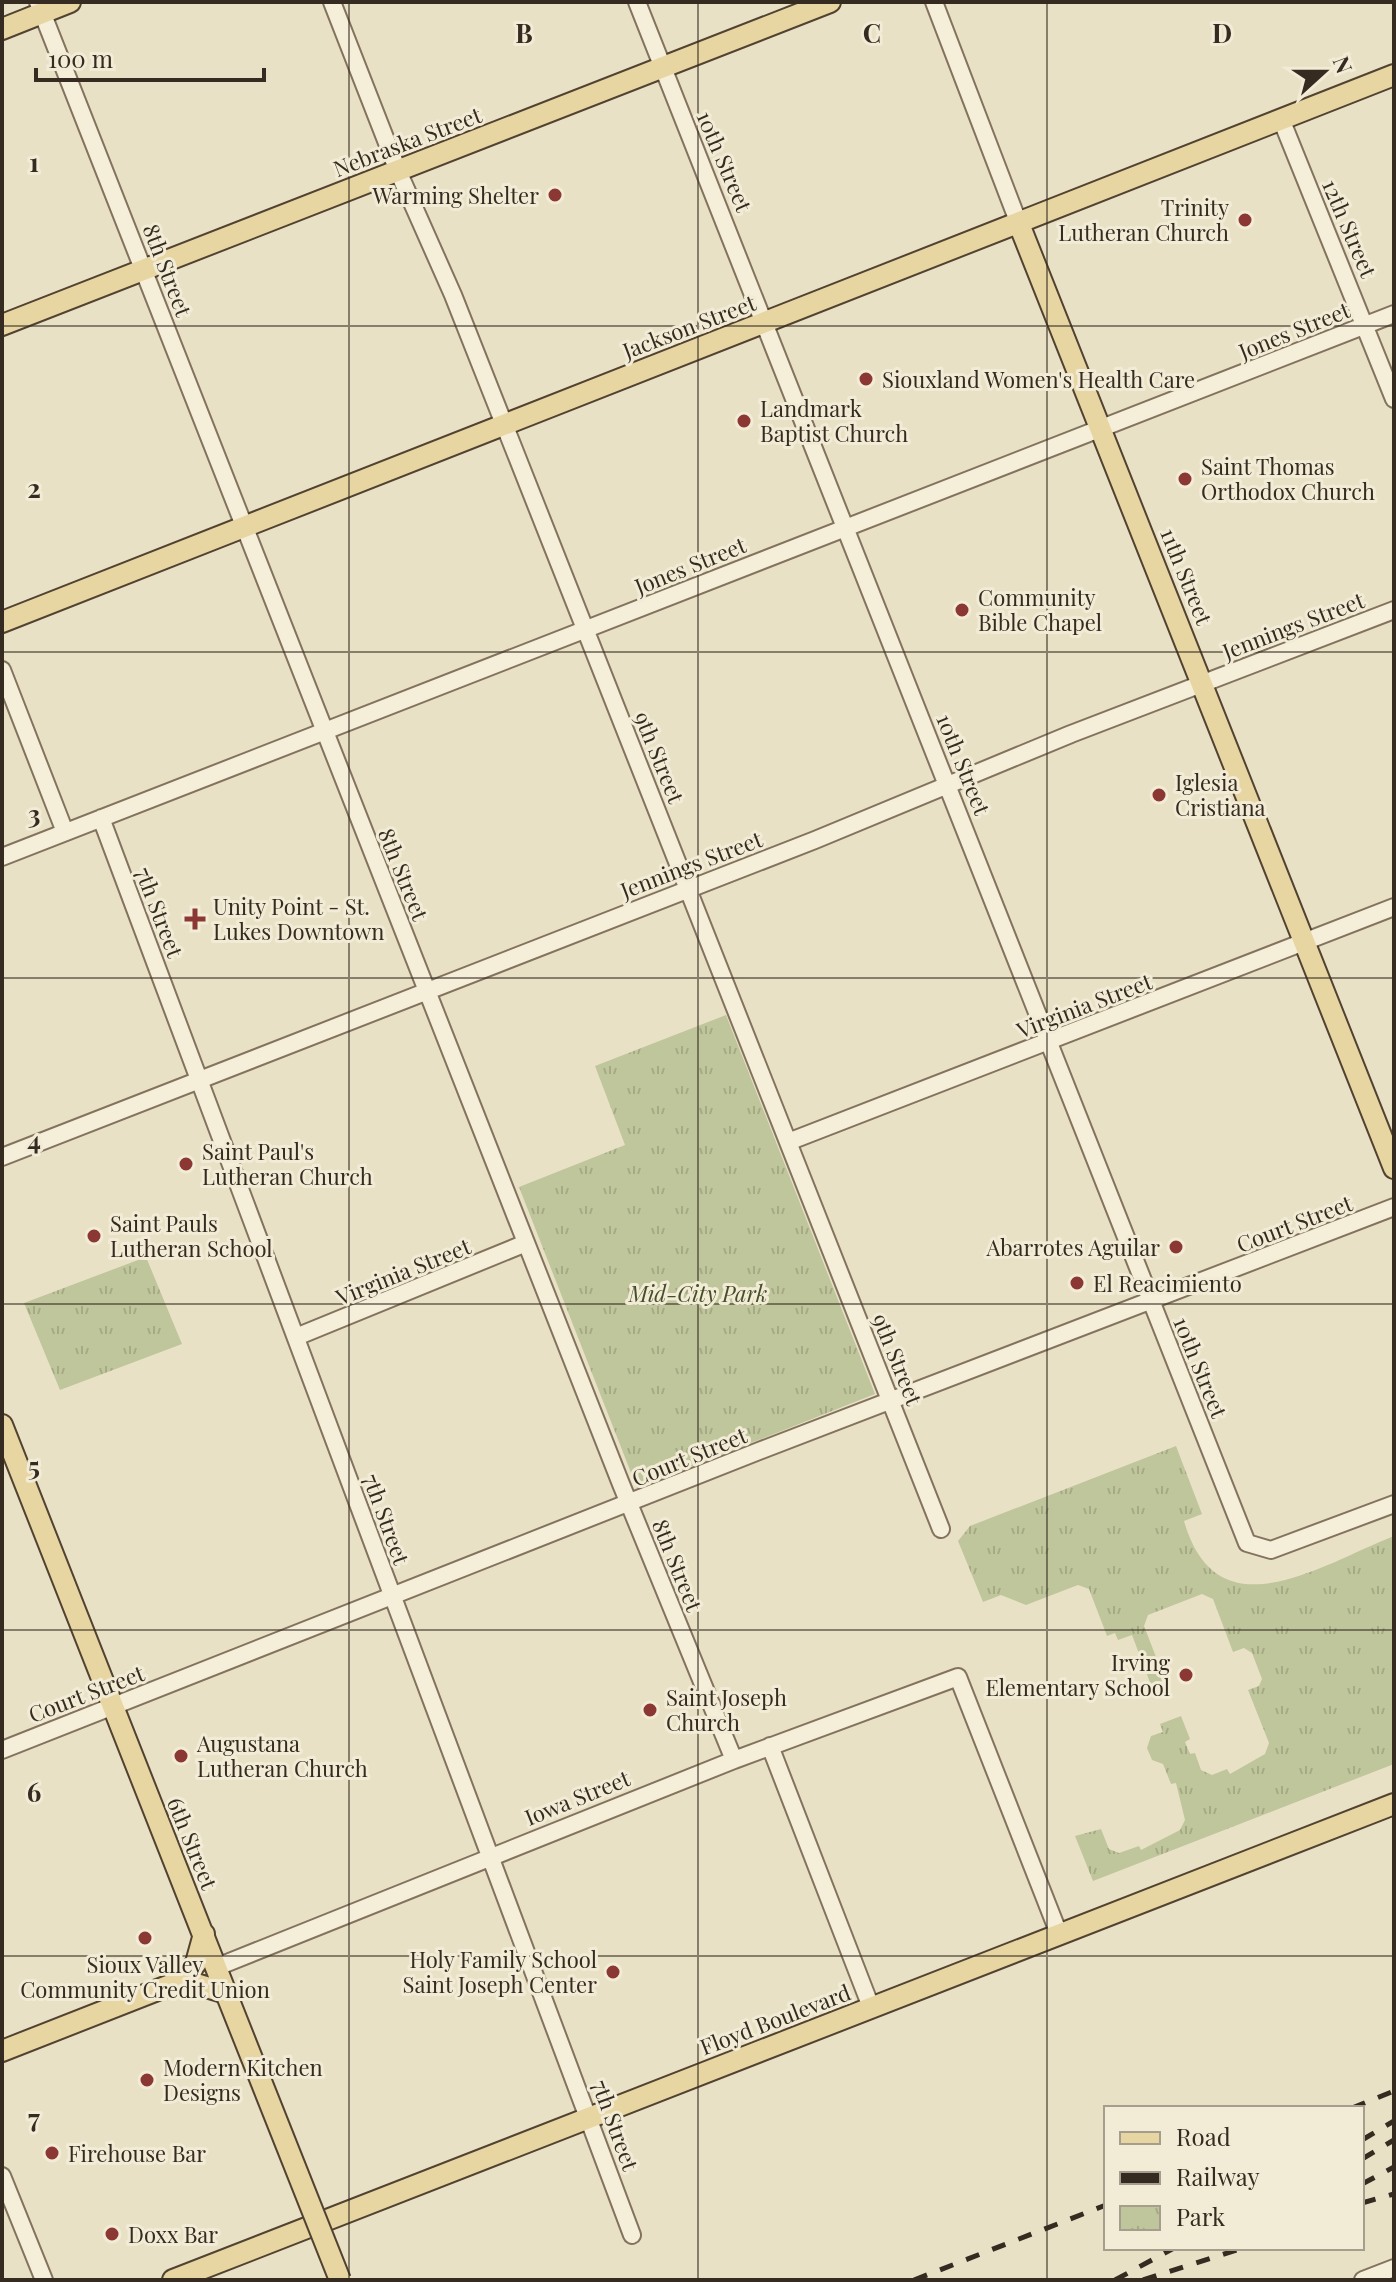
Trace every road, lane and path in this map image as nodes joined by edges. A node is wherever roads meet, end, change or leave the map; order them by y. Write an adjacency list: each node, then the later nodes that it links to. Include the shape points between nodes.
1 (70, 2): 6 (main road)
2 (332, 2): 11 (street, 9th Street)
3 (637, 2): 8 (street, 10th Street)
4 (830, 2): 8 (main road, Nebraska Street)
5 (934, 2): 12 (street, 11th Street)
6 (40, 7): 7 (main road); 13 (street, 8th Street)
7 (2, 29)
8 (661, 68): 11 (main road, Nebraska Street); 15 (street, 10th Street)
9 (1394, 75): 10 (main road, Jackson Street)
10 (1281, 119): 12 (main road, Jackson Street); 17 (street, 12th Street)
11 (398, 171): 13 (main road, Nebraska Street); 19 (street, 9th Street)
12 (1019, 224): 15 (main road, Jackson Street); 20 (main road, 11th Street)
13 (144, 270): 16 (main road, Nebraska Street); 22 (street, 8th Street)
14 (1394, 314): 17 (street, Jones Street)
15 (766, 322): 19 (main road, Jackson Street); 21 (street, 10th Street)
16 (2, 325)
17 (1366, 325): 18 (street, 12th Street); 20 (street, Jones Street)
18 (1394, 399)
19 (505, 425): 22 (main road, Jackson Street); 25 (street, 9th Street)
20 (1102, 428): 21 (street, Jones Street); 27 (main road, 11th Street)
21 (846, 526): 25 (street, Jones Street); 29 (street, 10th Street)
22 (244, 527): 24 (main road, Jackson Street); 28 (street, 8th Street)
23 (1394, 610): 27 (street, Jennings Street)
24 (2, 622)
25 (586, 630): 28 (street, Jones Street); 33 (street, 9th Street)
26 (2, 670): 31 (street)
27 (1203, 682): 29 (street, Jennings Street); 35 (main road, 11th Street)
28 (324, 732): 30 (street, Jones Street); 36 (street, 8th Street)
29 (949, 786): 33 (street, Jennings Street); 37 (street, 10th Street)
30 (101, 818): 31 (street, Jones Street); 38 (street, 7th Street)
31 (65, 832): 32 (street, Jones Street)
32 (2, 857)
33 (688, 888): 36 (street, Jennings Street); 39 (street, 9th Street)
34 (1394, 907): 35 (street, Virginia Street)
35 (1306, 943): 37 (street, Virginia Street); 41 (main road, 11th Street)
36 (426, 990): 38 (street, Jennings Street); 43 (street, 8th Street)
37 (1049, 1042): 39 (street, Virginia Street); 44 (street, 10th Street)
38 (199, 1079): 40 (street, Jennings Street); 45 (street, 7th Street)
39 (788, 1142): 46 (street, 9th Street)
40 (2, 1157)
41 (1394, 1168)
42 (1394, 1207): 44 (street, Court Street)
43 (526, 1243): 45 (street, Virginia Street); 49 (street, 8th Street)
44 (1152, 1301): 46 (street, Court Street); 50 (street, 10th Street, via 1247,1543 1271,1550)
45 (296, 1337): 52 (street, 7th Street)
46 (891, 1401): 49 (street, Court Street); 51 (street, 9th Street)
47 (2, 1425): 48 (main road, 6th Street)
48 (7, 1453): 53 (main road, 6th Street)
49 (629, 1504): 52 (street, Court Street); 56 (street, 8th Street)
50 (1394, 1504)
51 (941, 1529)
52 (393, 1597): 53 (street, Court Street); 58 (street, 7th Street)
53 (113, 1707): 55 (street, Court Street); 59 (main road, 6th Street)
54 (770, 1746): 56 (street, Iowa Street); 60 (street, Iowa Street, via 958,1677); 64 (street)
55 (2, 1750)
56 (734, 1760): 58 (street, Iowa Street)
57 (1394, 1804): 60 (main road, Floyd Boulevard)
58 (491, 1857): 61 (street, Iowa Street); 66 (street, 7th Street)
59 (204, 1934): 61 (main road, 6th Street); 62 (main road, via 196,1963)
60 (1059, 1934): 64 (main road, Floyd Boulevard)
61 (217, 1967): 63 (main road, 6th Street)
62 (183, 1980): 63 (main road); 65 (main road)
63 (226, 1993): 72 (main road, 6th Street, bridge)
64 (871, 2007): 66 (main road, Floyd Boulevard)
65 (2, 2051)
66 (589, 2116): 68 (street, 7th Street); 71 (main road, Floyd Boulevard)
67 (2, 2176): 70 (street)
68 (632, 2235)
69 (1394, 2268): 73 (street)
70 (44, 2280)
71 (173, 2280)
72 (340, 2280)
73 (1363, 2280)

